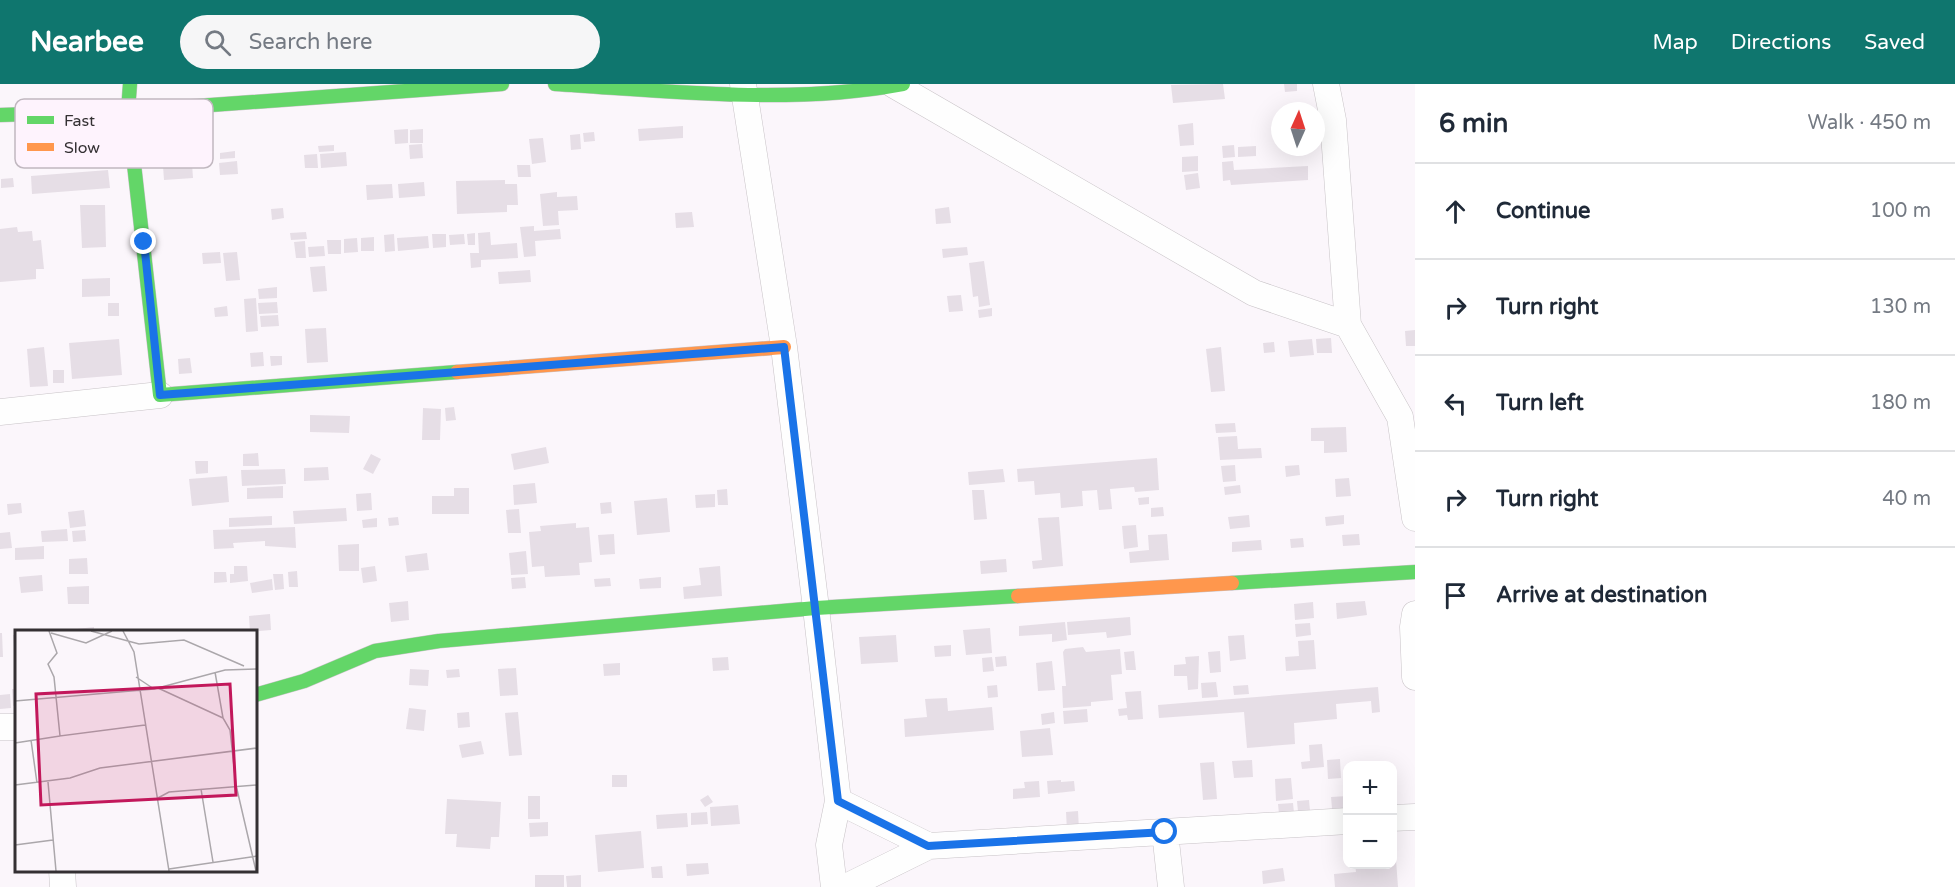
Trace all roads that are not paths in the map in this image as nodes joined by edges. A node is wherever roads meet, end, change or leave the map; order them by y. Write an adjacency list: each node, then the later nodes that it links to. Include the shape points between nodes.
1 (130, 84): 8 (street)
2 (502, 84): 9 (street)
3 (555, 84): 7 (street)
4 (1326, 84): 13 (street, via 1333,120)
5 (898, 85): 6 (street); 13 (street, via 1254,293)
6 (858, 88): 7 (street)
7 (743, 90): 14 (street)
8 (129, 99)
9 (213, 105)
10 (15, 115): 11 (street)
11 (0, 116)
12 (134, 168): 15 (street)
13 (1348, 325): 17 (street, via 1400,417)
14 (784, 347): 15 (street); 19 (street)
15 (160, 395): 16 (street)
16 (0, 412)
17 (1415, 518)
18 (1415, 572): 19 (street)
19 (816, 608): 22 (street, via 439,641 375,651 304,681); 23 (street)
20 (1415, 614): 21 (street)
21 (1415, 677)
22 (256, 695)
23 (838, 801): 28 (street); 31 (street, via 829,844)
24 (1415, 817): 25 (street)
25 (1397, 818)
26 (1343, 821): 27 (street)
27 (1165, 832): 28 (street); 33 (street)
28 (928, 846): 32 (street)
29 (62, 872): 30 (street)
30 (63, 887)
31 (834, 887)
32 (846, 887)
33 (1171, 887)

